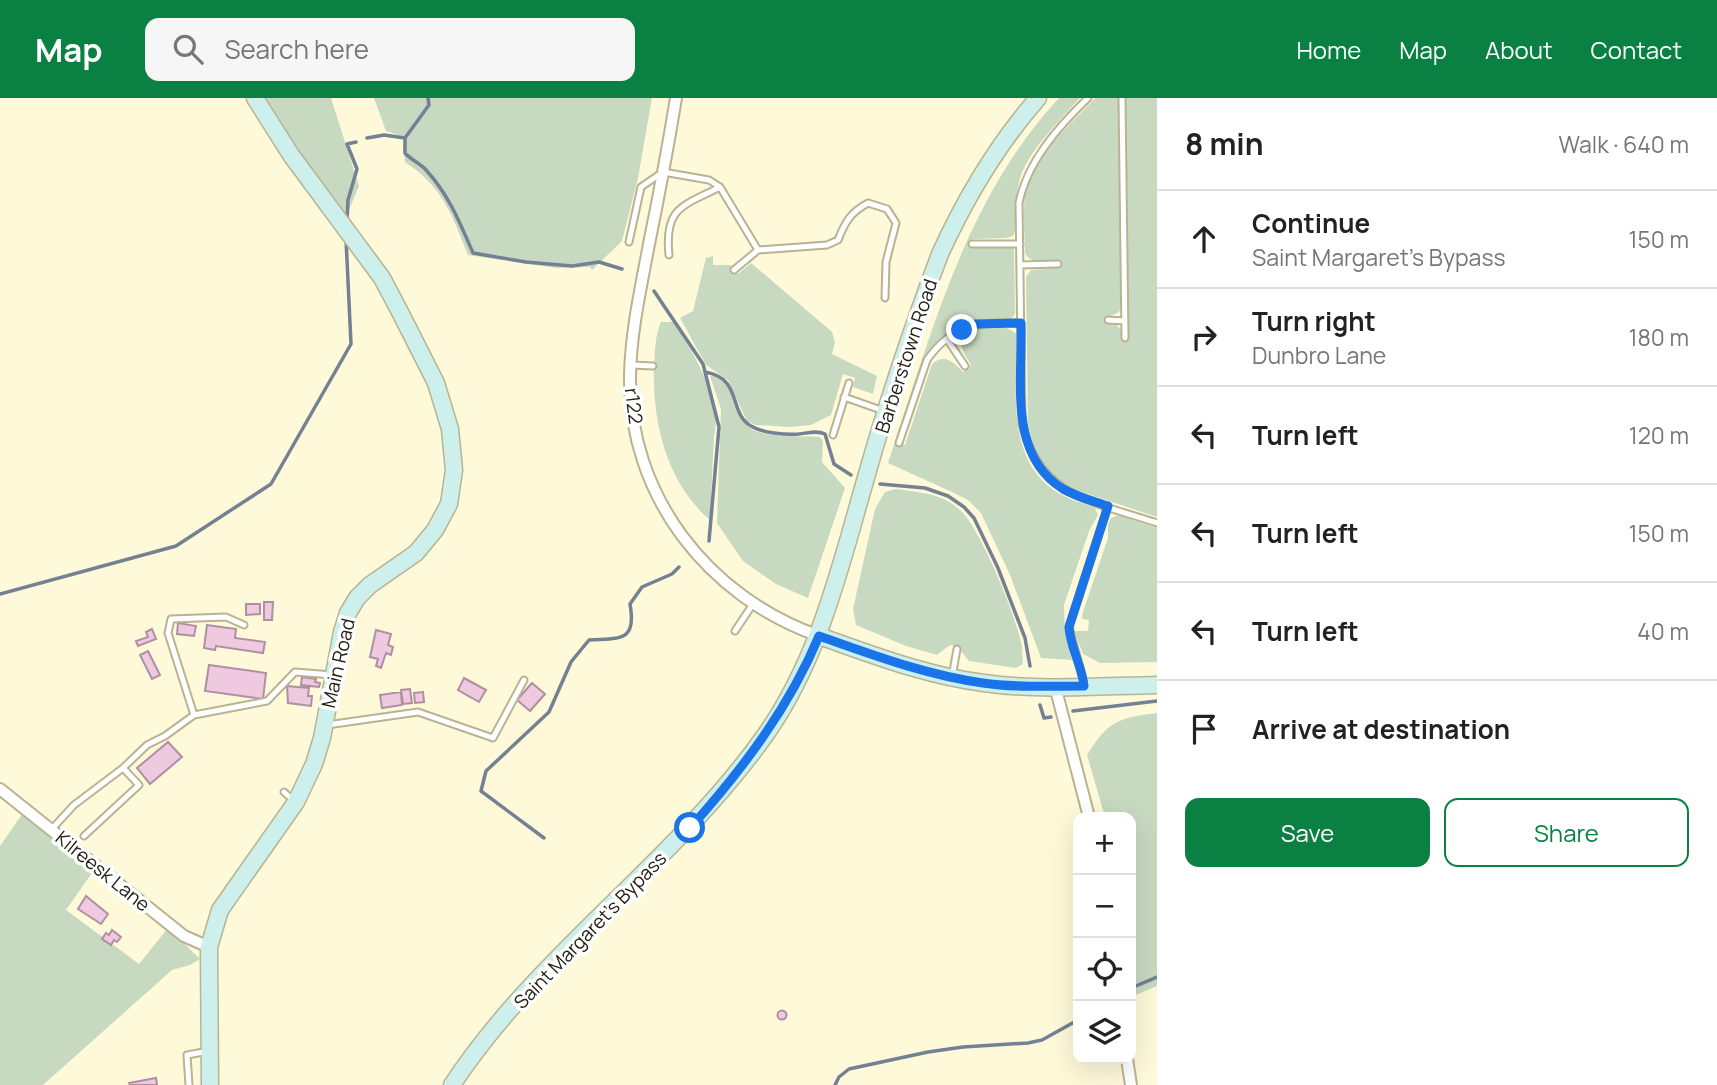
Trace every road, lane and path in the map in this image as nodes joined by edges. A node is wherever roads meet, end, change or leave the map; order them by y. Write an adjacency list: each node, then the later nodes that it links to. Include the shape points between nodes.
1 (255, 98): 37 (main road, Main Road, via 382,278 436,383 450,429 454,470 449,504 416,553 357,598 342,632)
2 (676, 98): 6 (street, r122)
3 (1038, 98): 27 (main road, Barberstown Road, via 991,159 954,225 928,287)
4 (1088, 98): 10 (lane, via 1032,167 1020,203)
5 (1122, 98): 18 (lane)
6 (663, 172): 7 (lane, via 709,180); 8 (lane, via 641,187); 22 (street, r122)
7 (720, 187): 11 (lane); 12 (lane, via 674,213 668,226)
8 (629, 242)
9 (972, 244): 10 (lane)
10 (1020, 244): 14 (lane)
11 (758, 250): 15 (lane); 16 (lane, via 827,245 838,240 846,219 858,208 868,203 887,209 896,223 886,262)
12 (669, 255)
13 (1058, 264): 14 (lane)
14 (1020, 265): 19 (lane)
15 (734, 270)
16 (885, 298)
17 (1108, 320): 18 (lane)
18 (1125, 321): 20 (lane)
19 (1021, 323): 21 (lane, via 975,324); 30 (lane, via 1026,443 1046,476 1061,488)
20 (1125, 338)
21 (947, 339): 24 (lane); 29 (lane, via 927,360)
22 (631, 365): 23 (lane); 32 (street, r122, via 635,422 645,465 666,513 690,549)
23 (653, 366)
24 (965, 366)
25 (849, 383): 26 (lane)
26 (844, 397): 27 (lane); 28 (lane)
27 (887, 412): 35 (main road, Barberstown Road)
28 (833, 435)
29 (899, 443)
30 (1108, 506): 31 (lane); 42 (lane, via 1069,627)
31 (1157, 523)
32 (753, 604): 34 (lane); 35 (street, r122)
33 (244, 625): 43 (lane, via 226,617 172,619 168,633)
34 (736, 631)
35 (819, 636): 38 (main road, via 881,659); 55 (main road, Saint Margaret's Bypass, via 785,705 720,793 521,998)
36 (957, 649): 38 (lane)
37 (334, 675): 43 (lane, via 295,672 267,701); 44 (main road, Main Road)
38 (952, 677): 41 (main road, via 985,684)
39 (524, 680): 44 (lane, via 493,738 418,712)
40 (1157, 685): 42 (main road)
41 (1055, 686): 42 (main road); 47 (street)
42 (1084, 686)
43 (194, 715): 45 (lane, via 147,745)
44 (324, 725): 50 (main road, Main Road, via 314,764 220,910)
45 (123, 768): 48 (lane); 49 (lane, via 138,785)
46 (0, 789): 48 (street, Kilreesk Lane)
47 (1087, 812)
48 (51, 830): 50 (street, Kilreesk Lane, via 184,936)
49 (84, 836)
50 (209, 947): 51 (main road, Main Road)
51 (210, 1051): 53 (lane, via 187,1055); 54 (main road, Main Road)
52 (1129, 1064): 56 (street)
53 (189, 1085)
54 (209, 1085)
55 (452, 1085)
56 (1131, 1085)

